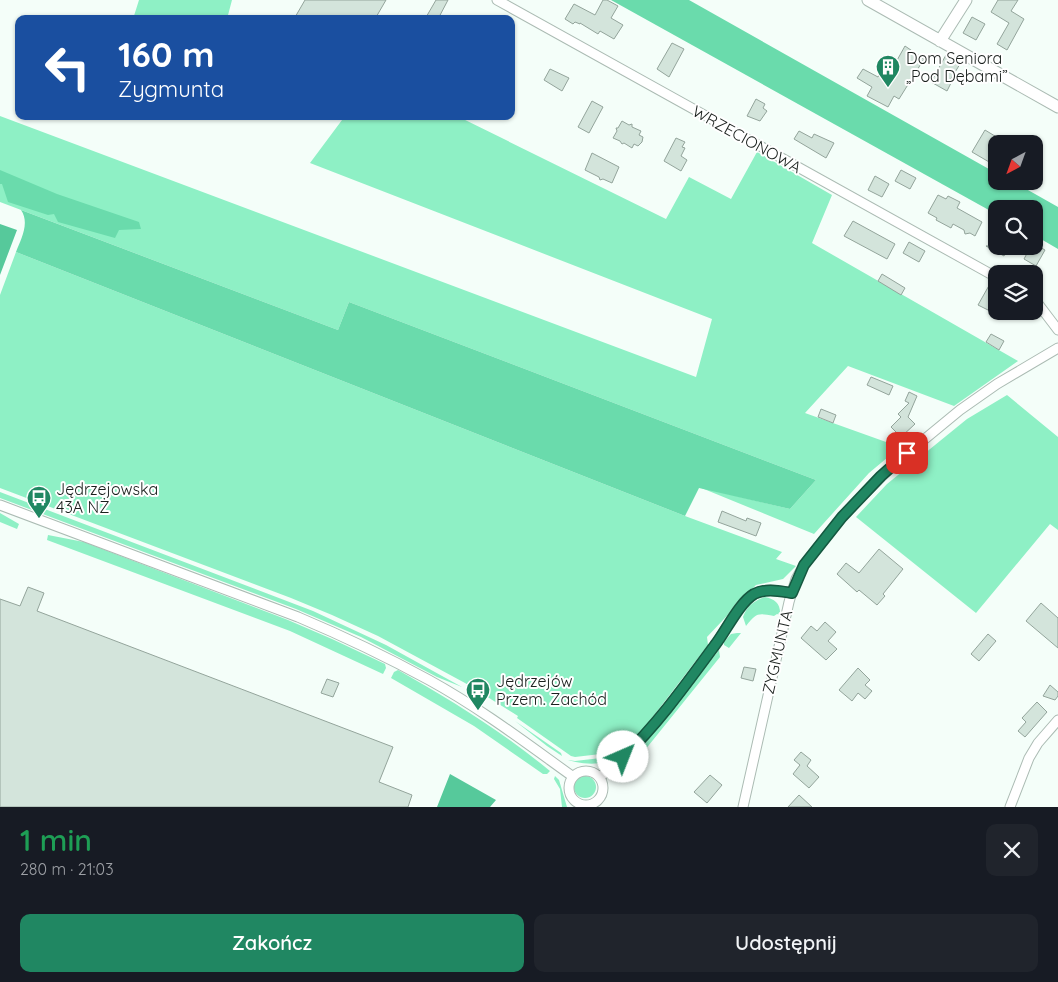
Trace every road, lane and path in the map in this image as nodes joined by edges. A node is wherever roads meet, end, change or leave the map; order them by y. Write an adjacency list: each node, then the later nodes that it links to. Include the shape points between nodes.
1 (497, 0): 6 (street, WRZECIONOWA)
2 (868, 0): 4 (street)
3 (966, 0): 4 (street)
4 (940, 41): 5 (street)
5 (1058, 107)
6 (988, 274)
7 (1043, 309): 8 (street)
8 (1058, 330)
9 (1058, 348): 11 (street, ZYGMUNTA, via 960,410 892,466 842,517 804,565)
10 (0, 504): 13 (street, via 298,616 342,636 439,686)
11 (792, 593): 14 (street, via 765,590 749,598 648,731); 15 (street, ZYGMUNTA)
12 (1058, 720): 16 (street, via 1029,758)
13 (572, 776): 14 (street, via 586,770); 14 (street, via 568,786 570,795 576,803 586,805 595,803 601,796 603,786)
14 (600, 777)
15 (743, 807)
16 (1010, 807)

